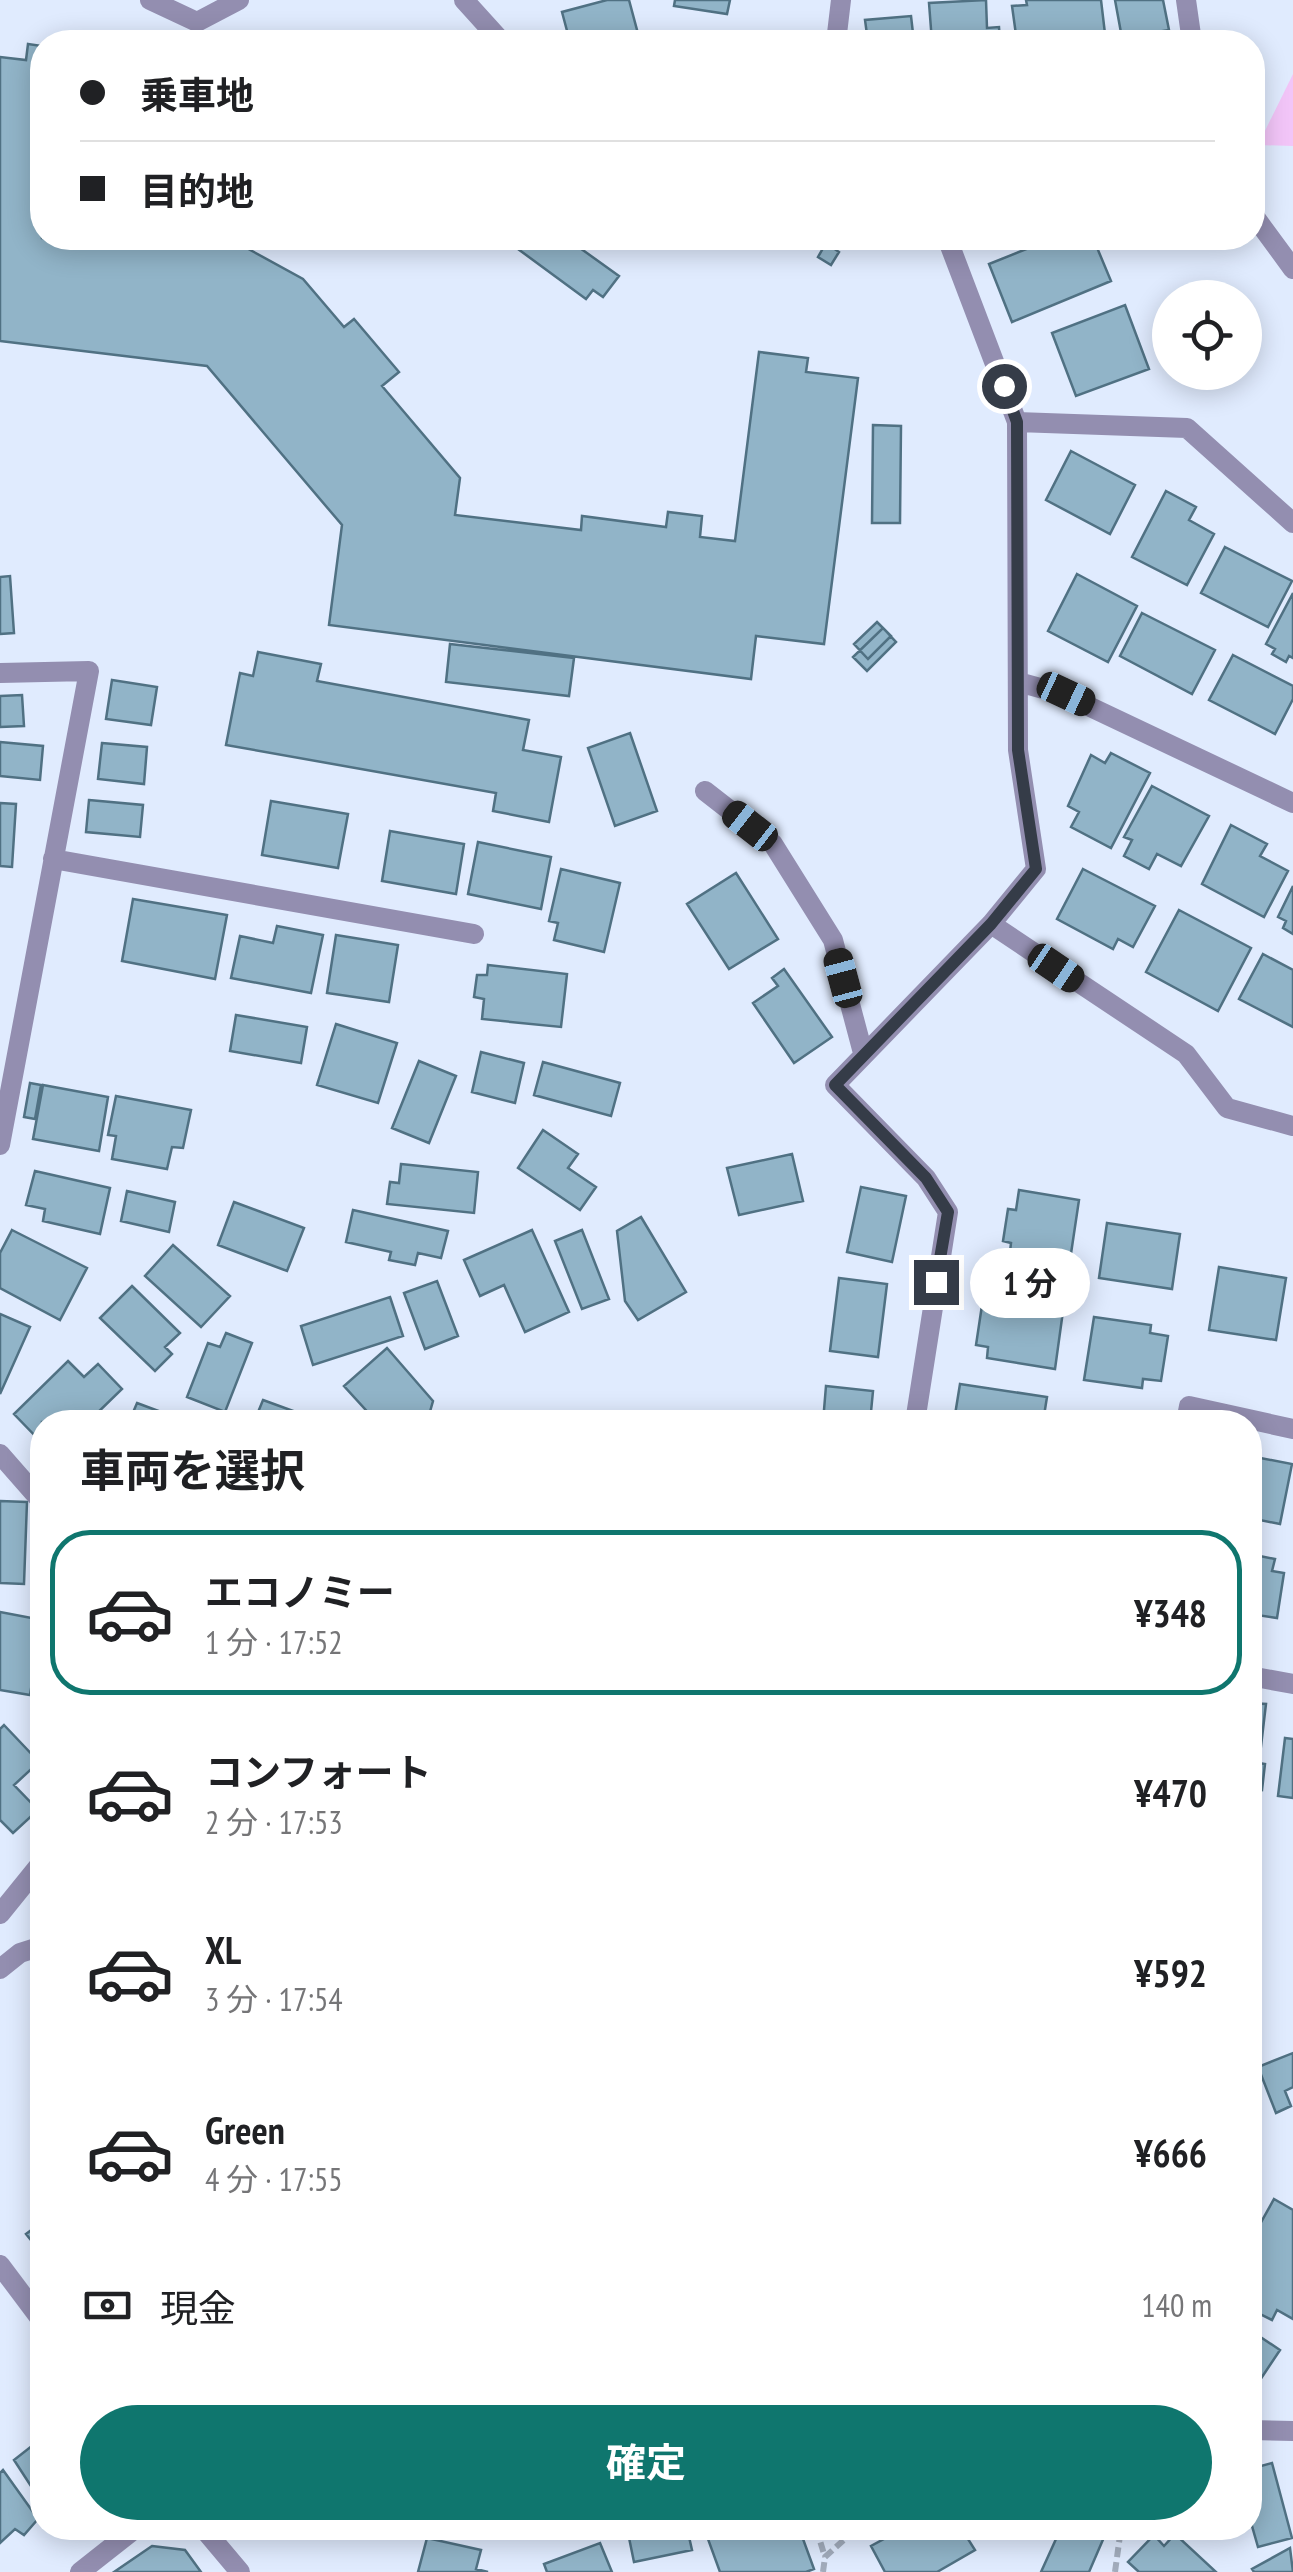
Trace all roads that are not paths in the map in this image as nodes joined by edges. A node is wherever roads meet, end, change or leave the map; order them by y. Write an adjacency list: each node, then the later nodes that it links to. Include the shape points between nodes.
1 (150, 0): 2 (street, via 196,22)
2 (239, 0)
3 (464, 0): 6 (street)
4 (841, 0): 7 (street)
5 (1186, 0): 8 (street)
6 (491, 30)
7 (837, 30)
8 (1190, 30)
9 (1265, 231): 11 (street)
10 (952, 250): 12 (street)
11 (1293, 270)
12 (1017, 422): 13 (street, via 1188,428); 15 (street)
13 (1293, 523)
14 (0, 673): 18 (street, via 88,671)
15 (1018, 682): 17 (street, via 1066,694); 19 (street, via 1018,750 1036,869)
16 (705, 791): 21 (street, via 773,844 833,940)
17 (1293, 803)
18 (54, 858): 20 (street); 23 (street)
19 (991, 924): 21 (street); 22 (street, via 1186,1054 1226,1108)
20 (474, 934)
21 (863, 1053): 24 (street, via 835,1085 926,1178 948,1212)
22 (1293, 1126)
23 (0, 1145)
24 (916, 1410)
25 (1262, 1422): 26 (street)
26 (1293, 1429)
27 (0, 1454): 28 (street)
28 (30, 1488)
29 (1262, 1678): 30 (street)
30 (1293, 1684)
31 (30, 1877): 32 (street)
32 (0, 1914)
33 (30, 1950): 34 (street)
34 (0, 1969)
35 (0, 2265): 36 (street)
36 (30, 2304)
37 (1262, 2431): 38 (street)
38 (1293, 2432)
39 (121, 2540): 41 (street)
40 (213, 2540): 42 (street)
41 (80, 2572)
42 (240, 2572)

